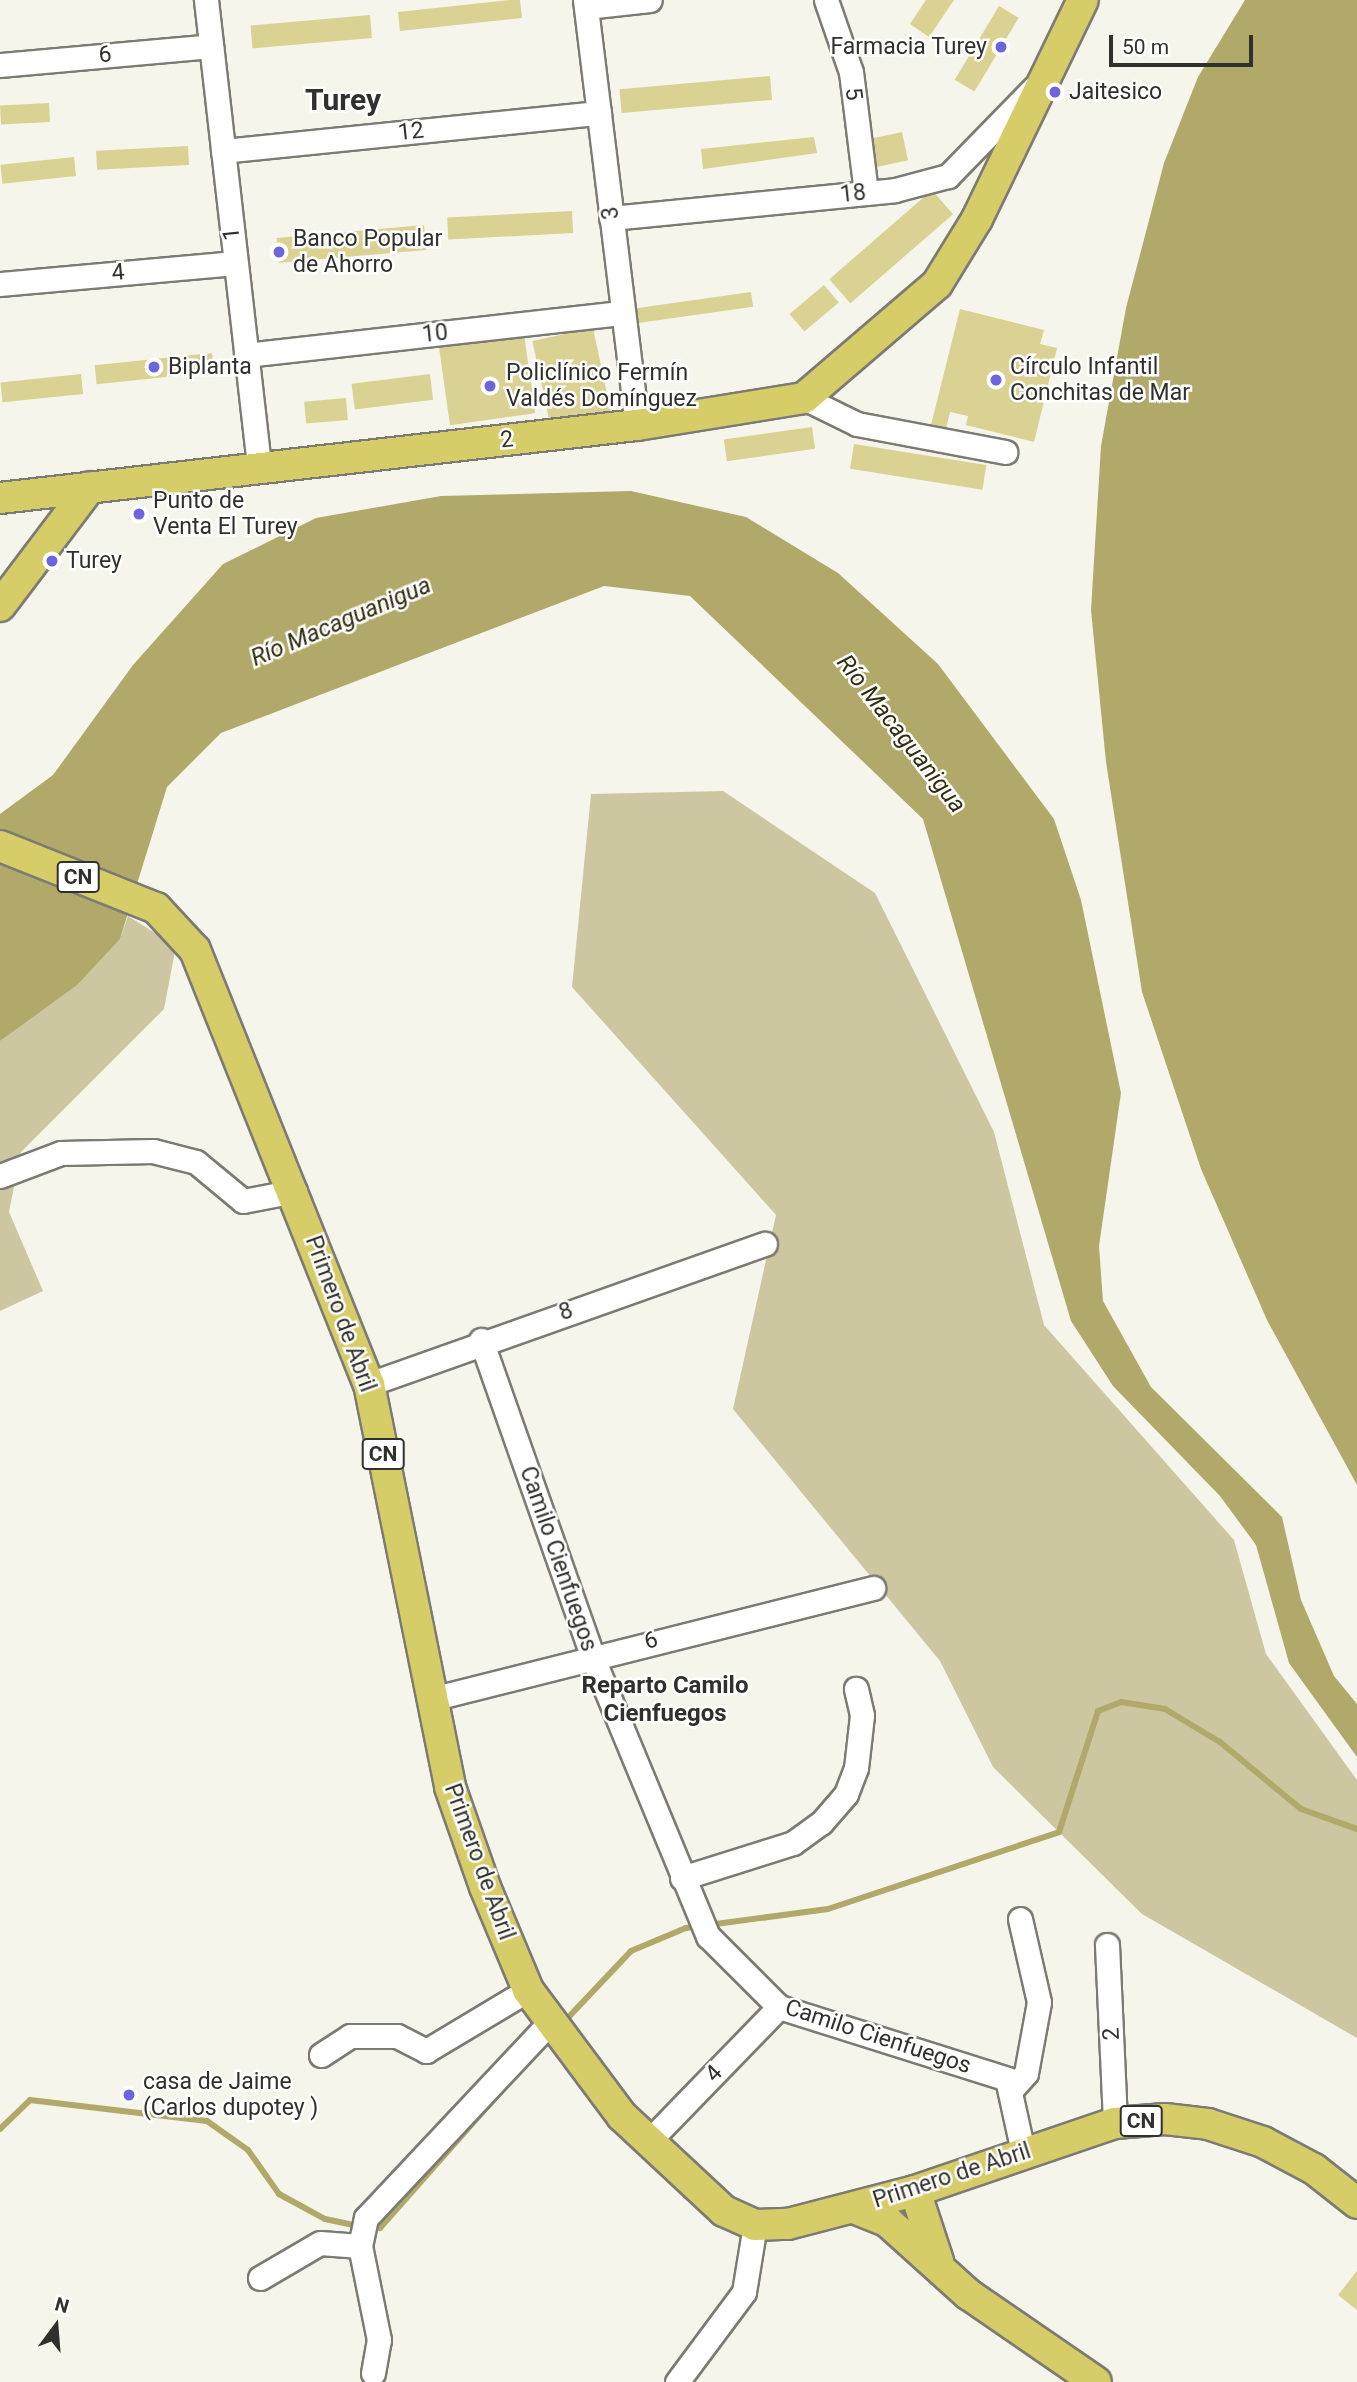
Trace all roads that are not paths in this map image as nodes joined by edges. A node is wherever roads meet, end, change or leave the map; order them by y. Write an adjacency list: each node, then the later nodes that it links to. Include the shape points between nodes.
1 (206, 0): 6 (street, 1)
2 (650, 0): 5 (street)
3 (826, 0): 11 (street, 5, via 850,72)
4 (1083, 0): 8 (main road)
5 (585, 4): 9 (street, 3)
6 (211, 46): 7 (street, 6); 10 (street, 1)
7 (0, 65)
8 (1050, 71): 11 (street, 18, via 948,176); 17 (main road, via 977,219 937,284)
9 (599, 113): 10 (street, 12); 12 (street, 3)
10 (223, 151): 13 (street, 1)
11 (866, 193): 12 (street, 18)
12 (611, 218): 15 (street, 3)
13 (235, 263): 14 (street, 4); 16 (street, 1)
14 (0, 284)
15 (623, 313): 16 (street, 10); 18 (street, 3)
16 (246, 355): 20 (street, 1)
17 (804, 398): 18 (main road, 2); 19 (street, via 857,424)
18 (636, 425): 20 (main road, 2)
19 (1005, 452)
20 (259, 467): 21 (main road, 2)
21 (90, 486): 22 (main road, 2); 23 (main road)
22 (0, 498)
23 (0, 606)
24 (0, 846): 26 (main road, Primero de Abril / CN, via 156,908 195,950)
25 (0, 1176): 26 (street, via 61,1153 153,1151 196,1162 235,1199 251,1202)
26 (295, 1191): 29 (main road, Primero de Abril / CN)
27 (765, 1244): 28 (street, 8)
28 (481, 1340): 29 (street, 8); 31 (street, Camilo Cienfuegos)
29 (369, 1384): 33 (main road, Primero de Abril / CN)
30 (873, 1588): 31 (street, 6, via 649,1640)
31 (594, 1661): 33 (street, 6); 34 (street, Camilo Cienfuegos)
32 (856, 1689): 34 (street, via 862,1715 856,1768 846,1794 821,1823 793,1843)
33 (431, 1699): 37 (main road, Primero de Abril / CN, via 450,1787)
34 (682, 1878): 38 (street, Camilo Cienfuegos, via 708,1936)
35 (1020, 1919): 41 (street, via 1039,2001 1026,2073)
36 (1107, 1945): 42 (street, 2)
37 (528, 1990): 39 (main road, Primero de Abril / CN); 40 (street, via 426,2051 397,2036 350,2036)
38 (779, 2007): 41 (street, Camilo Cienfuegos, via 1007,2079); 43 (street, 4)
39 (557, 2029): 43 (main road, Primero de Abril / CN, via 622,2116); 49 (street, via 366,2218)
40 (321, 2055)
41 (1010, 2091): 44 (street)
42 (1115, 2123): 44 (main road, Primero de Abril / CN); 46 (main road, Primero de Abril / CN, via 1165,2119 1241,2135 1314,2169)
43 (649, 2141): 48 (main road, Primero de Abril / CN, via 724,2211)
44 (1023, 2152): 45 (main road, Primero de Abril / CN)
45 (915, 2191): 47 (main road, Primero de Abril / CN); 50 (main road)
46 (1357, 2203)
47 (854, 2208): 48 (main road, Primero de Abril / CN); 50 (main road, via 888,2222)
48 (755, 2225): 53 (street, via 744,2292)
49 (360, 2246): 51 (street, via 320,2243); 52 (street, via 379,2340)
50 (938, 2261): 54 (main road, via 968,2294)
51 (260, 2278)
52 (373, 2372)
53 (677, 2382)
54 (1096, 2382)

